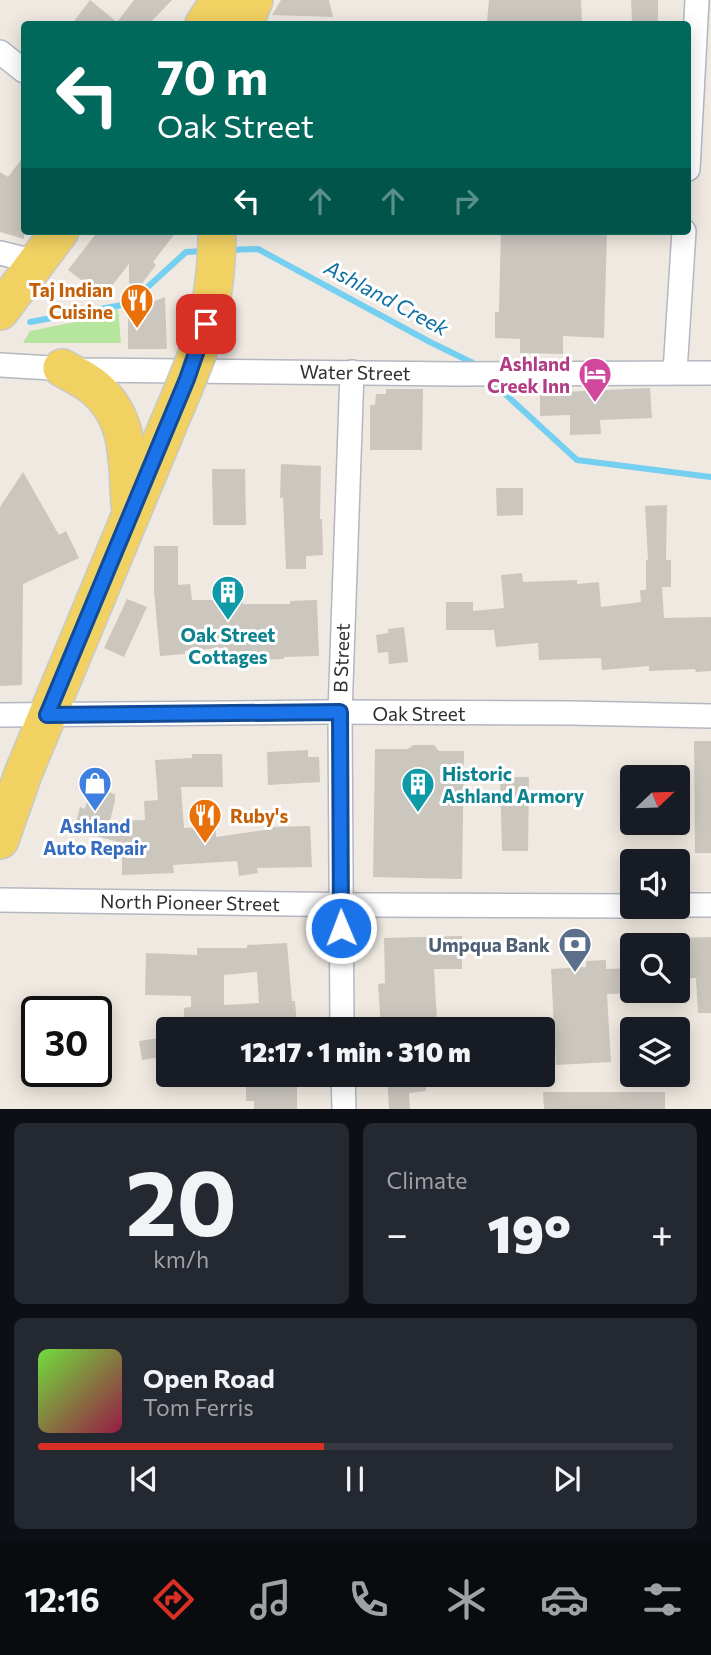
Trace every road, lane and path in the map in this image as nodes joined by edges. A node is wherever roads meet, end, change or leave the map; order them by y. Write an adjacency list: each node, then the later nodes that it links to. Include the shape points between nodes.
1 (220, 0): 4 (main road)
2 (254, 0): 5 (main road)
3 (697, 0): 7 (street)
4 (206, 21)
5 (245, 21)
6 (0, 52): 8 (street)
7 (698, 65): 9 (street)
8 (21, 69)
9 (691, 138)
10 (57, 235): 14 (main road)
11 (217, 235): 21 (main road, bridge, via 210,309 187,379)
12 (684, 235): 19 (street)
13 (0, 253): 14 (street)
14 (37, 262): 15 (main road)
15 (5, 304)
16 (0, 365): 17 (street, Water Street)
17 (62, 368): 18 (street, Water Street); 21 (main road, via 94,386 121,424)
18 (352, 372): 19 (street, Water Street); 22 (street, B Street)
19 (675, 372): 20 (street, Water Street)
20 (711, 373)
21 (131, 512): 24 (main road)
22 (340, 712): 24 (street, Oak Street); 25 (street, Oak Street); 28 (street, B Street)
23 (0, 715): 24 (street, Oak Street)
24 (47, 715): 26 (main road)
25 (711, 716)
26 (0, 840)
27 (0, 900): 28 (street, North Pioneer Street)
28 (340, 905): 31 (street, North Pioneer Street); 32 (street, B Street)
29 (690, 905): 30 (street)
30 (711, 905)
31 (620, 906)
32 (342, 1017)
33 (343, 1087): 34 (street)
34 (344, 1109)

